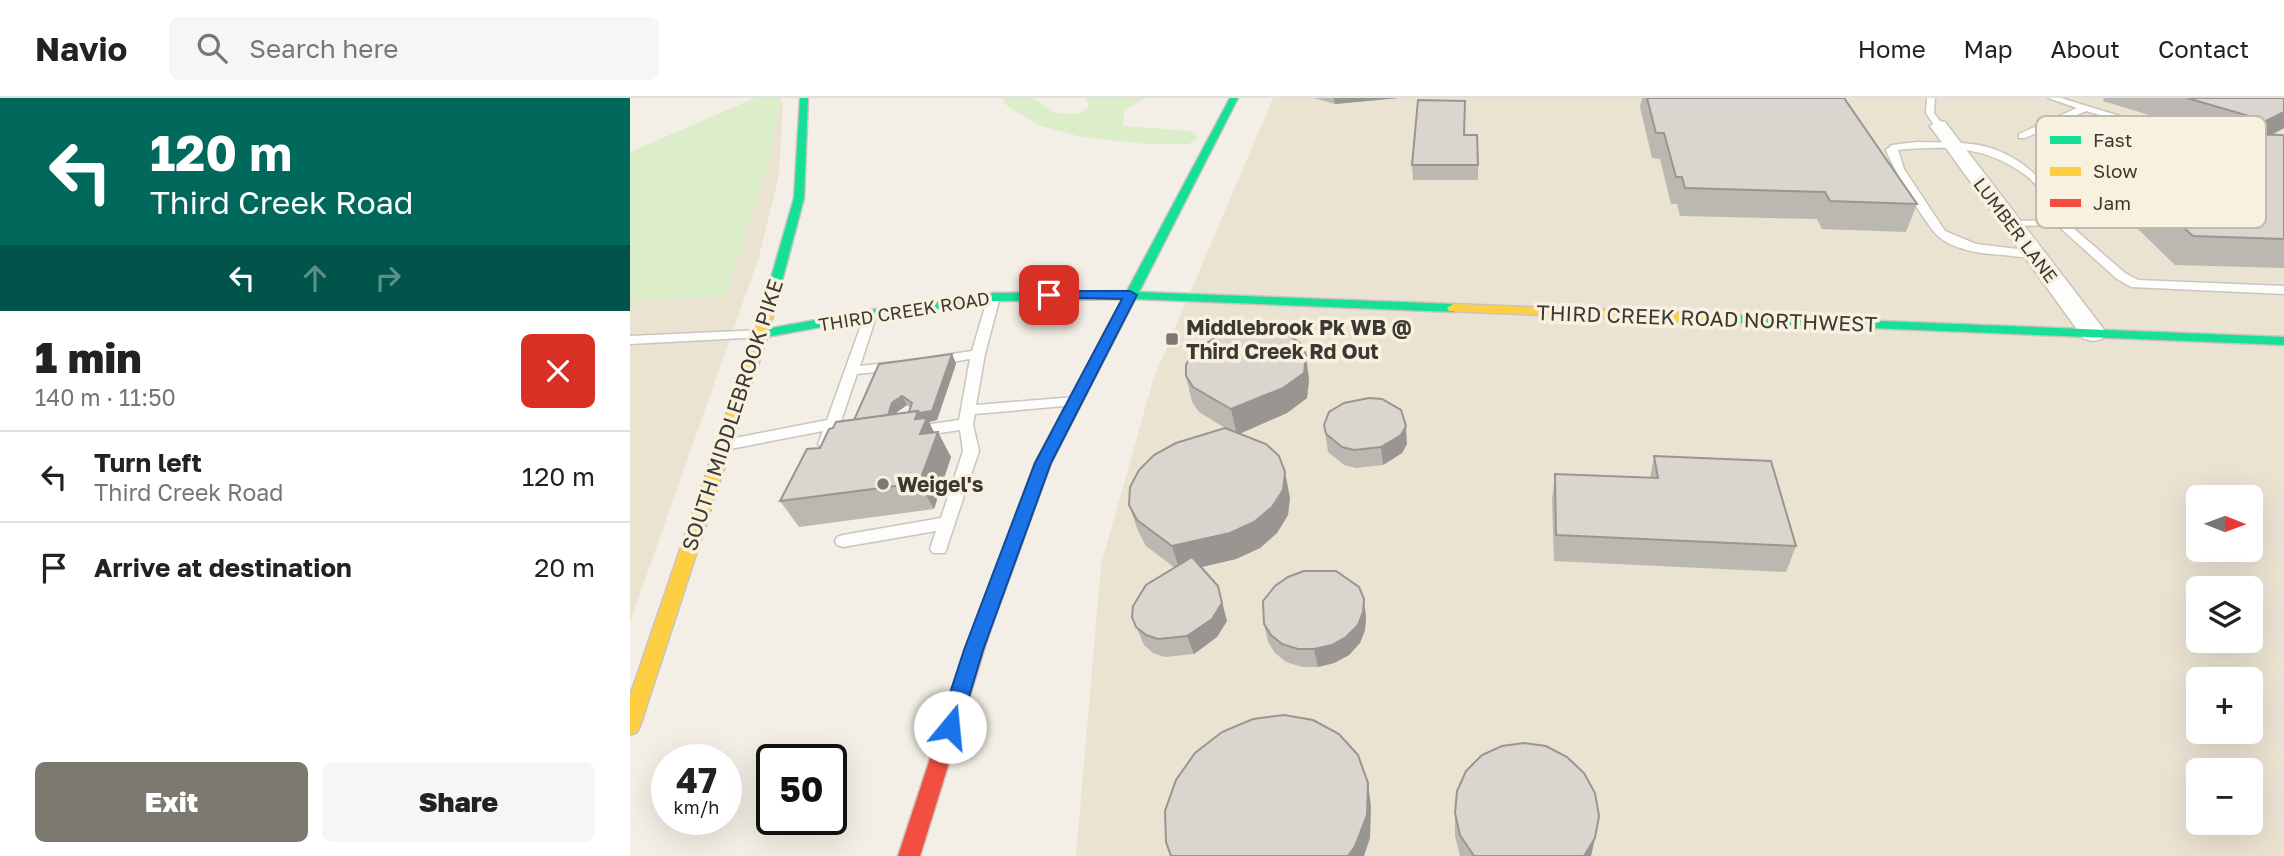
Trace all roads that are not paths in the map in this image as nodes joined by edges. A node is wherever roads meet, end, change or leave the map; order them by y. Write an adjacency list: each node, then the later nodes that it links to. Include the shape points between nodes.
1 (804, 98): 22 (main road, SOUTH MIDDLEBROOK PIKE, via 799,198)
2 (1234, 98): 18 (main road)
3 (1931, 98): 8 (lane, via 1930,113)
4 (2052, 98): 5 (lane)
5 (2085, 108): 6 (lane); 7 (lane)
6 (2067, 116)
7 (2112, 116)
8 (1940, 126): 11 (street, LUMBER LANE)
9 (2036, 130): 10 (lane)
10 (2022, 136)
11 (1954, 146): 12 (lane, via 1994,152); 13 (street, LUMBER LANE); 16 (lane, via 1891,150 1941,233 1959,244 1985,250)
12 (2036, 180)
13 (2012, 224): 14 (lane); 16 (street, LUMBER LANE)
14 (2036, 224)
15 (2067, 228): 17 (lane, via 2135,284)
16 (2034, 254): 21 (street, LUMBER LANE)
17 (2284, 290)
18 (1130, 295): 19 (main road, THIRD CREEK ROAD); 21 (main road, THIRD CREEK ROAD NORTHWEST); 27 (main road)
19 (994, 297): 20 (main road, THIRD CREEK ROAD); 25 (lane)
20 (871, 314): 22 (main road, THIRD CREEK ROAD); 26 (lane)
21 (2094, 333): 24 (main road, THIRD CREEK ROAD NORTHWEST)
22 (761, 334): 23 (lane); 32 (main road, SOUTH MIDDLEBROOK PIKE)
23 (630, 340)
24 (2284, 341)
25 (978, 354): 26 (lane, via 915,366); 29 (lane)
26 (851, 371): 30 (lane)
27 (1075, 401): 29 (lane); 37 (main road, via 1043,463 974,650)
28 (907, 413): 29 (lane, via 901,433)
29 (967, 417): 33 (lane, via 971,451)
30 (833, 424): 31 (lane, via 826,444); 32 (lane)
31 (851, 440)
32 (724, 444): 36 (main road, SOUTH MIDDLEBROOK PIKE)
33 (948, 523): 34 (lane); 35 (lane)
34 (844, 541)
35 (939, 550)
36 (630, 726)
37 (909, 856)

